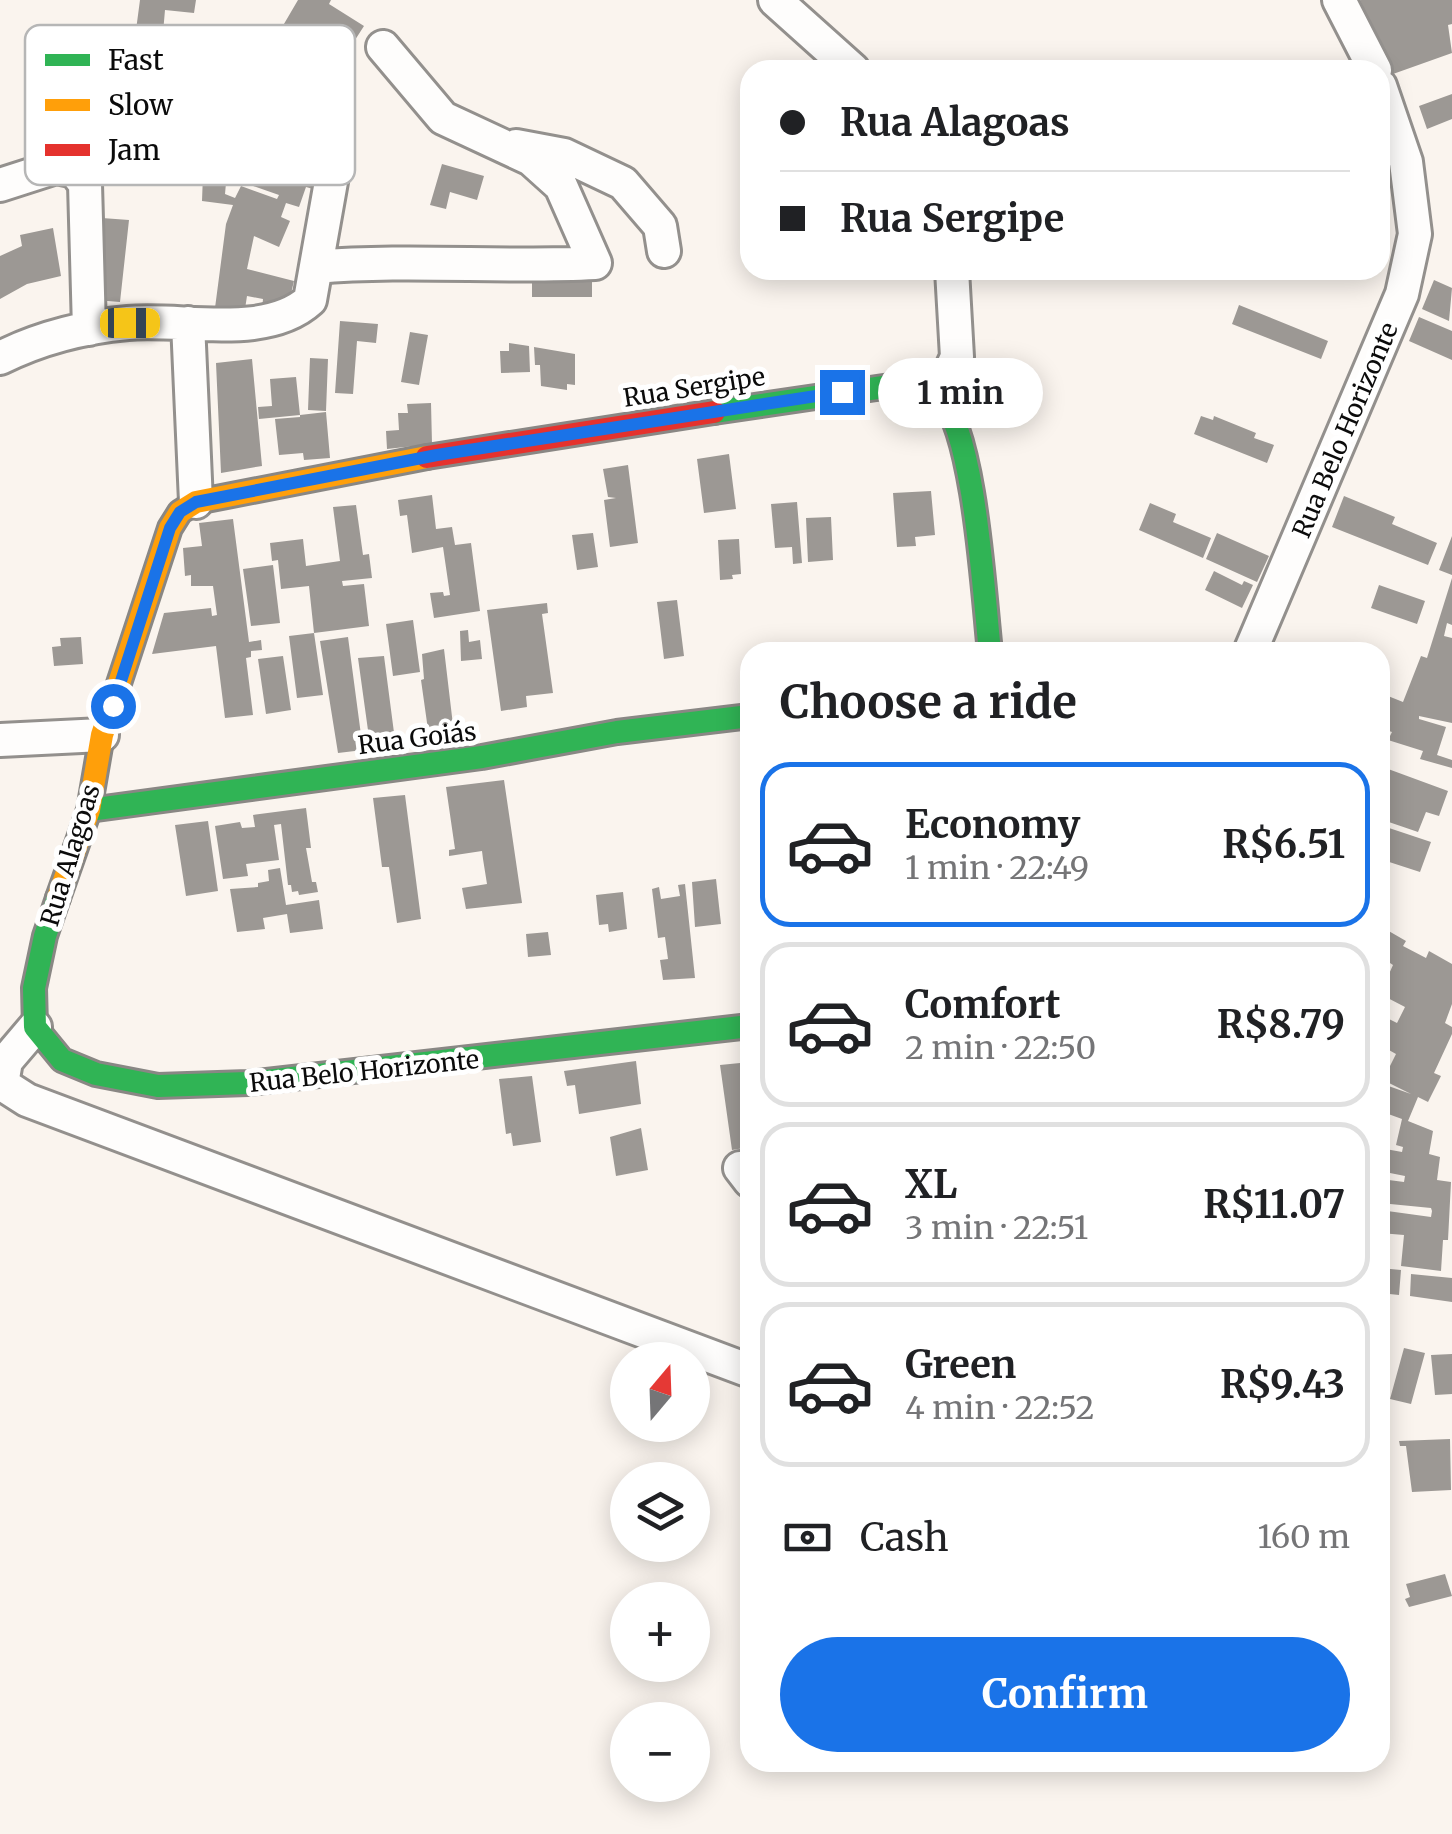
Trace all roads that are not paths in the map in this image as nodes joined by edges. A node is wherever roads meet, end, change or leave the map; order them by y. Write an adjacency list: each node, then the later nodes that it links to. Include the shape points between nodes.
1 (775, 0): 4 (street)
2 (1340, 0): 5 (street)
3 (383, 47): 7 (street, via 444,118)
4 (842, 60)
5 (1370, 60)
6 (1390, 115): 21 (street, Rua Belo Horizonte, via 1406,162 1414,234 1402,294)
7 (496, 142): 12 (street, via 564,155 623,183 660,226); 13 (street, via 531,159 561,186 595,263)
8 (25, 177): 9 (street)
9 (0, 185)
10 (84, 185): 16 (street)
11 (330, 185): 13 (street)
12 (664, 251)
13 (316, 266): 15 (street, via 310,300 298,311 266,322)
14 (953, 280): 18 (street, via 957,356)
15 (188, 323): 16 (street); 19 (street)
16 (89, 329): 17 (street)
17 (0, 358)
18 (940, 396): 19 (street, Rua Sergipe, via 897,385 814,396 437,455); 20 (street, via 952,414 972,496)
19 (196, 502): 23 (street, Rua Alagoas, via 170,528)
20 (989, 642)
21 (1254, 642)
22 (740, 717): 25 (street, Rua Goiás)
23 (102, 735): 24 (street); 25 (street, Rua Alagoas)
24 (0, 740)
25 (89, 810): 26 (street, Rua Alagoas, via 45,936 34,988)
26 (36, 1027): 27 (street, Rua Belo Horizonte, via 62,1060 158,1086 248,1083); 28 (street, via 6,1062 2,1084 27,1100)
27 (740, 1027)
28 (740, 1367)

